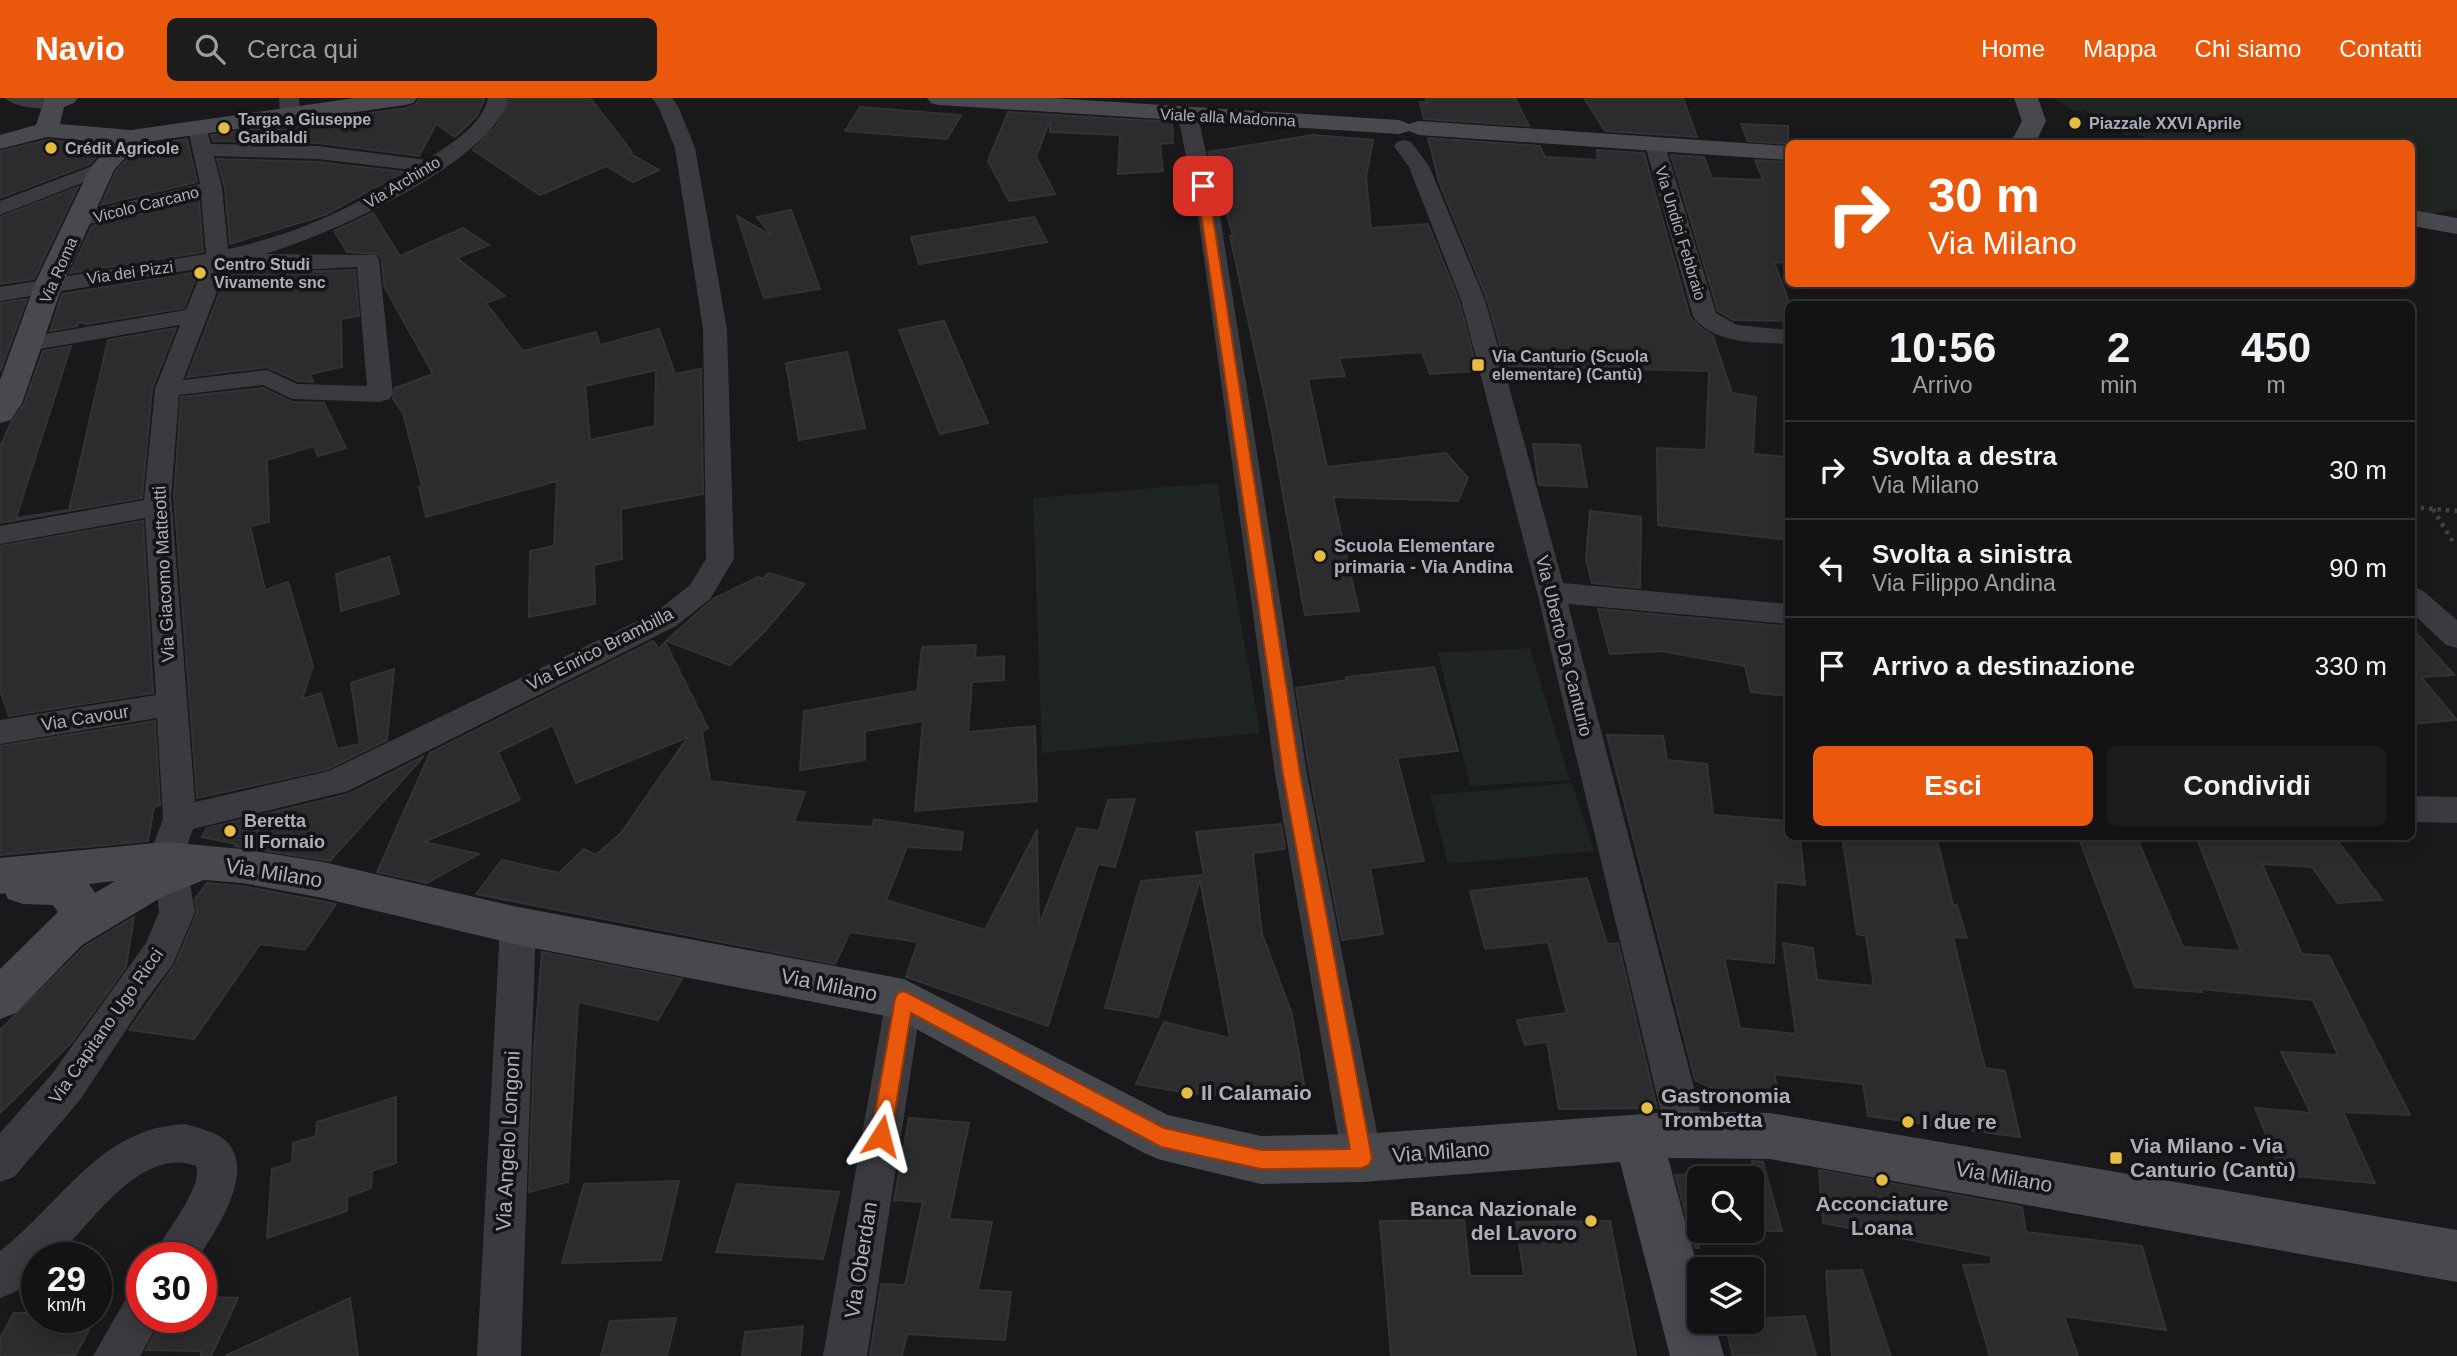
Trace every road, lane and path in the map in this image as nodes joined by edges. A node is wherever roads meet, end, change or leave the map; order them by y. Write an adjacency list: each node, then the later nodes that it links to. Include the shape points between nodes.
1 (15, 98): 7 (street)
2 (405, 98): 9 (street)
3 (498, 98): 21 (street, Via Archinto, via 496,111 472,136)
4 (662, 98): 51 (street, Via Enrico Brambilla, via 685,148 715,329 720,559 700,592 666,619 336,782)
5 (939, 98): 10 (street, Viale alla Madonna)
6 (2026, 98): 16 (street, via 2034,121)
7 (59, 101): 13 (street)
8 (1316, 104): 11 (street, via 1317,116); 12 (street)
9 (289, 107): 15 (street)
10 (1188, 116): 11 (street, Viale alla Madonna); 60 (street, via 1210,222 1291,774)
11 (1299, 121): 12 (street, Viale alla Madonna)
12 (1349, 125): 17 (street, Viale alla Madonna)
13 (47, 131): 14 (street); 18 (street)
14 (131, 137): 15 (street); 22 (street, Via Roma)
15 (200, 140): 21 (street, via 257,149 369,155); 23 (street, Via Giacomo Matteotti)
16 (2023, 140)
17 (1412, 141): 19 (street, via 1460,132); 43 (street, Via Uberto Da Canturio, via 1473,300)
18 (0, 142)
19 (1655, 145): 20 (street); 33 (street, Via Undici Febbraio, via 1705,316 1728,331)
20 (1785, 153)
21 (431, 167): 28 (street, Via Archinto)
22 (103, 168): 24 (street); 26 (street, Via Roma)
23 (211, 188): 26 (street, Vicolo Carcano); 29 (street, Via Giacomo Matteotti)
24 (0, 209)
25 (2415, 219): 27 (street)
26 (81, 220): 30 (street, Via Roma)
27 (2457, 226)
28 (285, 252): 29 (street, Via dei Pizzi); 35 (street, Via dei Pizzi, via 368,260 380,394 292,391 267,377)
29 (218, 259): 30 (street, Via dei Pizzi); 32 (street, Via Giacomo Matteotti)
30 (50, 283): 31 (street, Via dei Pizzi); 34 (street, Via Roma)
31 (0, 294)
32 (197, 315): 34 (street); 35 (street, Via Giacomo Matteotti)
33 (1785, 337)
34 (28, 344): 36 (street, Via Roma)
35 (167, 389): 38 (street, Via Giacomo Matteotti)
36 (0, 413)
37 (2415, 506): 39 (path)
38 (158, 507): 41 (street); 47 (street, Via Giacomo Matteotti)
39 (2433, 509): 40 (path); 42 (path)
40 (2457, 511)
41 (0, 536)
42 (2453, 542)
43 (1550, 592): 45 (street); 59 (street, Via Uberto Da Canturio)
44 (2415, 600): 46 (street)
45 (1785, 614)
46 (2457, 637)
47 (171, 704): 48 (street, Via Cavour); 51 (street, Via Giacomo Matteotti)
48 (0, 732)
49 (2415, 809): 50 (street)
50 (2457, 810)
51 (180, 819): 52 (street, Via Giacomo Matteotti)
52 (168, 866): 53 (street); 55 (street, Via Milano, via 214,864 323,880); 56 (street, via 148,884); 61 (street, Via Capitano Ugo Ricci, via 177,912 160,953 66,1087)
53 (0, 876)
54 (0, 885): 56 (street, via 62,887 77,899 80,918)
55 (518, 926): 58 (street, Via Milano); 67 (street, Via Angelo Longoni)
56 (69, 931): 57 (street)
57 (0, 999)
58 (904, 999): 60 (street, Via Milano, via 1161,1137 1261,1160); 68 (street, Via Oberdan)
59 (1662, 1136): 60 (street, Via Milano); 63 (street, Via Milano, via 1770,1136); 69 (street, via 1655,1207)
60 (1362, 1158)
61 (0, 1163)
62 (184, 1242): 64 (street, via 217,1186 220,1168 215,1155 201,1147 155,1146 96,1183 44,1241)
63 (2457, 1256)
64 (0, 1277)
65 (129, 1333): 66 (street)
66 (115, 1356)
67 (499, 1356)
68 (845, 1356)
69 (1697, 1356)

